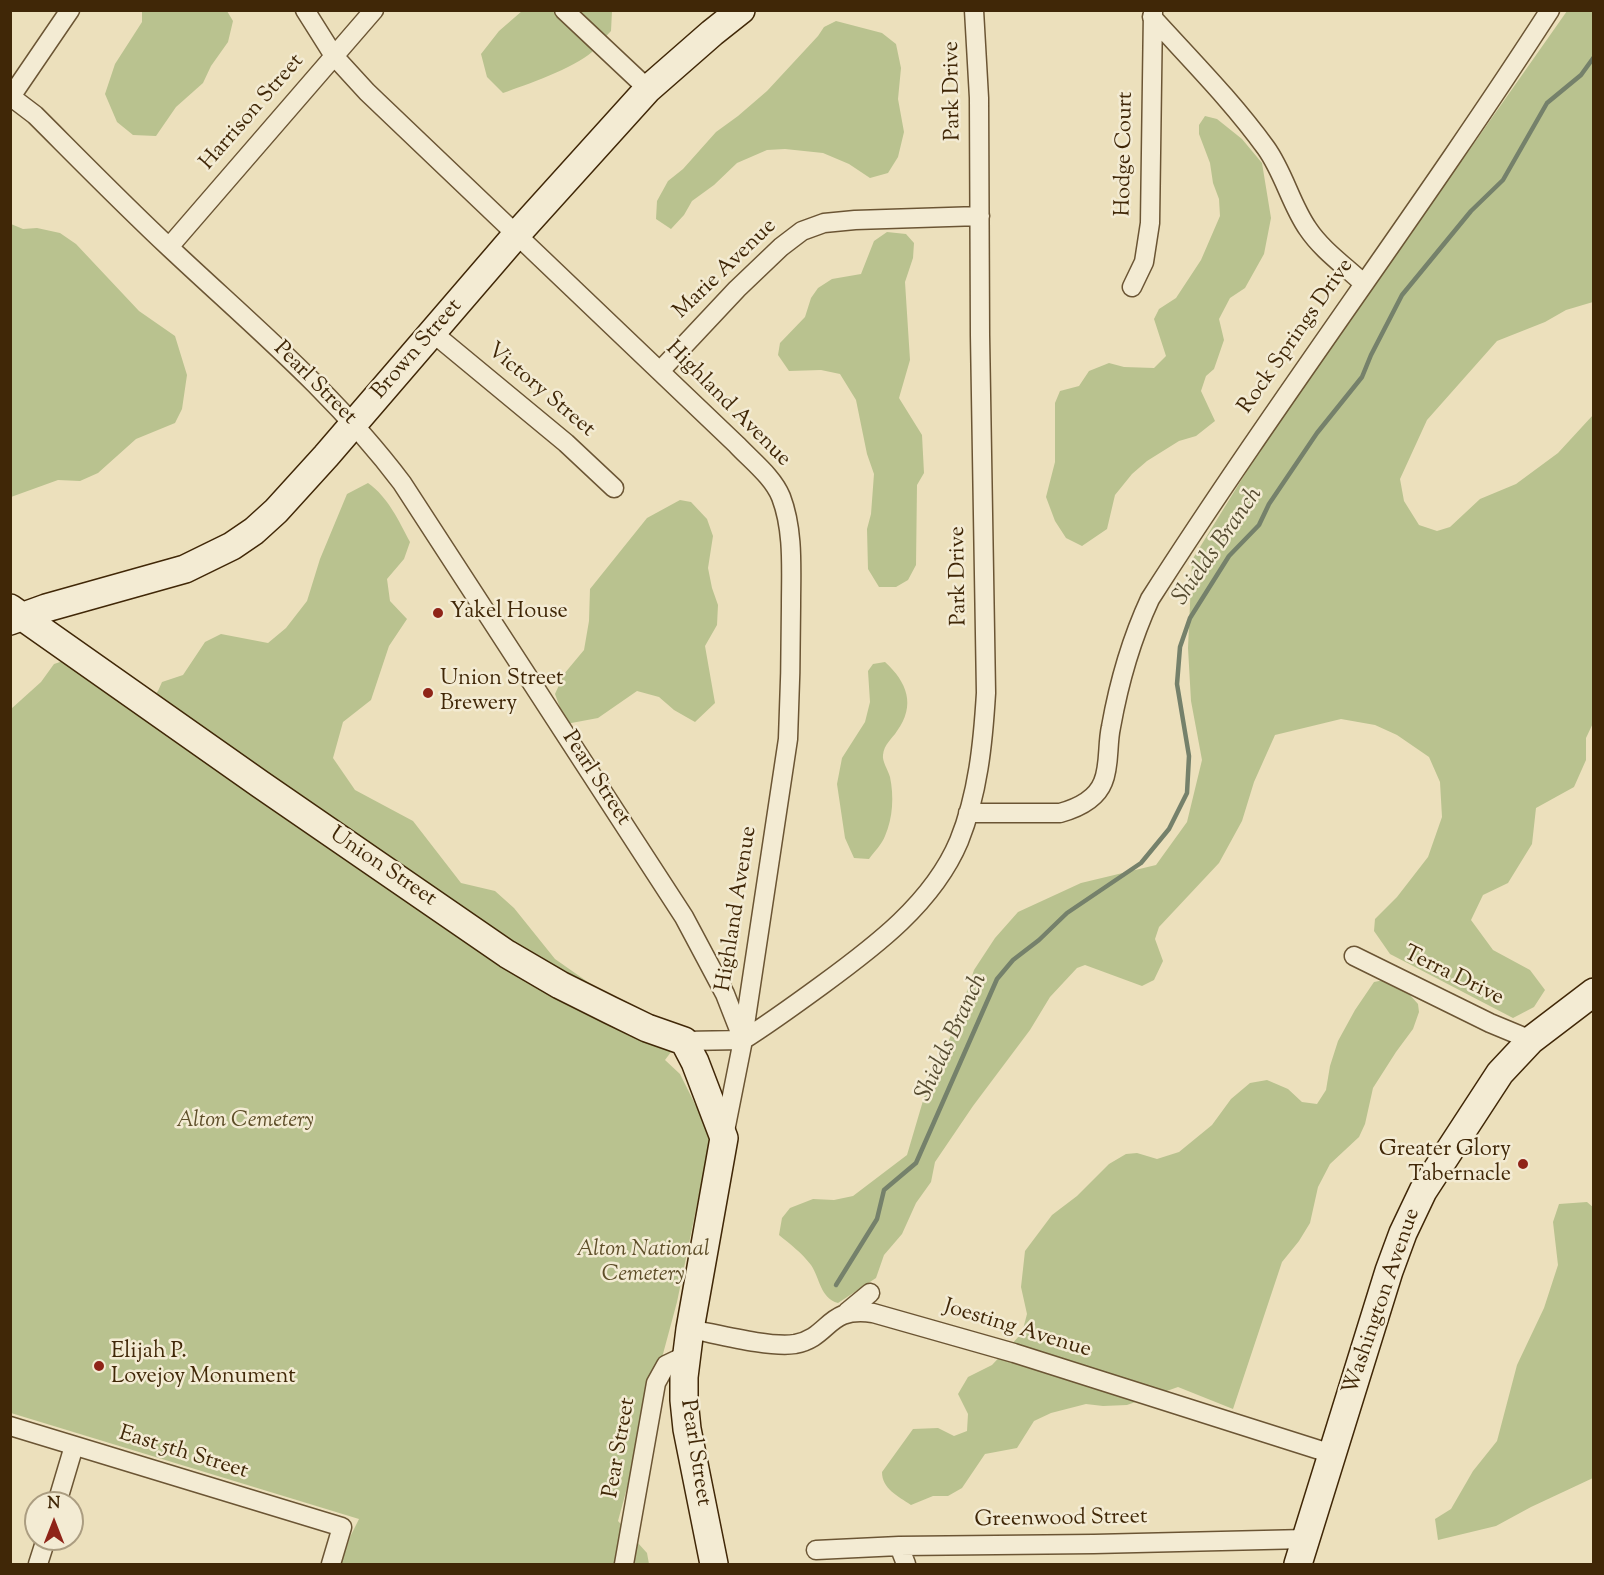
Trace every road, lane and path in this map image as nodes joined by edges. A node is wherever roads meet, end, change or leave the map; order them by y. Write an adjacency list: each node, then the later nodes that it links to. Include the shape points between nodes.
1 (70, 10): 11 (street)
2 (305, 10): 9 (street, Highland Avenue)
3 (374, 10): 9 (street, Harrison Street)
4 (564, 10): 10 (street)
5 (741, 10): 10 (street, Brown Street)
6 (974, 10): 12 (street, Park Drive)
7 (1550, 10): 15 (street, Rock Springs Drive)
8 (1153, 14): 15 (street, via 1268,150 1307,228); 16 (street, Hodge Court, via 1150,223 1144,262)
9 (334, 56): 13 (street, Highland Avenue); 14 (street, Harrison Street)
10 (648, 89): 13 (street, Brown Street)
11 (11, 97): 14 (street, Pearl Street, via 35,115)
12 (980, 216): 18 (street, Marie Avenue, via 855,220 824,223 802,231 737,289); 22 (street, Park Drive, via 986,693 984,733)
13 (517, 234): 17 (street, Brown Street); 18 (street, Highland Avenue)
14 (169, 247): 19 (street, Pearl Street, via 303,370)
15 (1363, 283): 22 (street, Rock Springs Drive, via 1150,599 1126,658 1114,705 1104,780 1099,789 1074,810 1060,813)
16 (1131, 287)
17 (433, 333): 19 (street, Brown Street); 20 (street, Victory Street)
18 (660, 371): 25 (street, Highland Avenue, via 769,478 781,496 790,539 788,739)
19 (354, 424): 21 (street, Brown Street, via 276,511 232,546 175,573); 25 (street, Pearl Street, via 430,524 684,917 725,994)
20 (614, 488)
21 (14, 615): 27 (street, Union Street, via 507,954 610,1010)
22 (968, 813): 25 (street, Park Drive, via 958,842 940,872 897,927)
23 (1354, 956): 26 (street, Terra Drive)
24 (1593, 992): 26 (street, Washington Avenue)
25 (743, 1040): 27 (street); 28 (street, Pearl Street)
26 (1531, 1040): 34 (street, Washington Avenue, via 1485,1093 1423,1191 1402,1233)
27 (684, 1041): 28 (street)
28 (724, 1138): 31 (street, Pearl Street)
29 (870, 1293): 30 (street)
30 (847, 1312): 31 (street, via 811,1339 795,1344); 34 (street, Joesting Avenue, via 873,1313 1014,1353)
31 (688, 1342): 40 (street, Pear Street, via 666,1365 656,1383); 41 (street, Pearl Street, via 684,1400 687,1429)
32 (10, 1426): 33 (street, East 5th Street)
33 (74, 1446): 35 (street); 39 (street, East 5th Street, via 342,1527)
34 (1332, 1454): 38 (street, Washington Avenue)
35 (61, 1491)
36 (899, 1546): 37 (street, Greenwood Street); 38 (street, Greenwood Street, via 1094,1544); 42 (street)
37 (816, 1550)
38 (1302, 1552)
39 (331, 1564)
40 (624, 1564)
41 (714, 1564)
42 (906, 1564)

